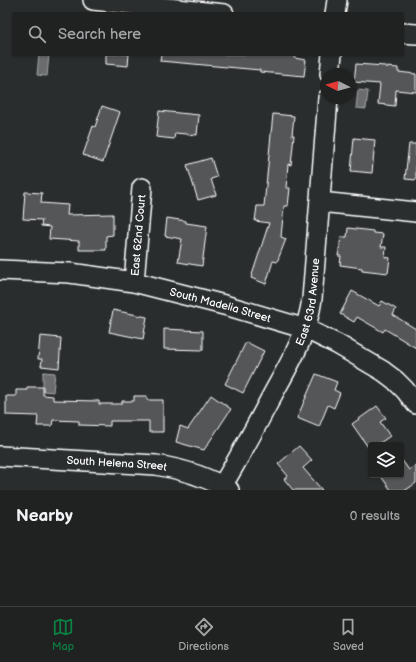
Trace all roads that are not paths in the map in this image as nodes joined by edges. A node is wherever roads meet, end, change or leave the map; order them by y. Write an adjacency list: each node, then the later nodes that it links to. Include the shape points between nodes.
1 (92, 0): 3 (street)
2 (337, 0): 4 (street)
3 (205, 12)
4 (335, 12)
5 (404, 33): 6 (street)
6 (416, 34)
7 (332, 56): 8 (street)
8 (331, 68)
9 (328, 104): 11 (street, East 63rd Avenue)
10 (142, 188): 14 (street, East 62nd Court)
11 (320, 202): 12 (street); 15 (street, East 63rd Avenue, via 312,299)
12 (416, 212)
13 (0, 270): 14 (street, South Madelia Street, via 70,273)
14 (134, 282): 15 (street, South Madelia Street)
15 (306, 329): 16 (street, South Madelia Street, via 383,371 395,380); 18 (street, East 63rd Avenue)
16 (416, 404)
17 (0, 456): 18 (street, South Helena Street, via 156,465 203,476)
18 (226, 488)

